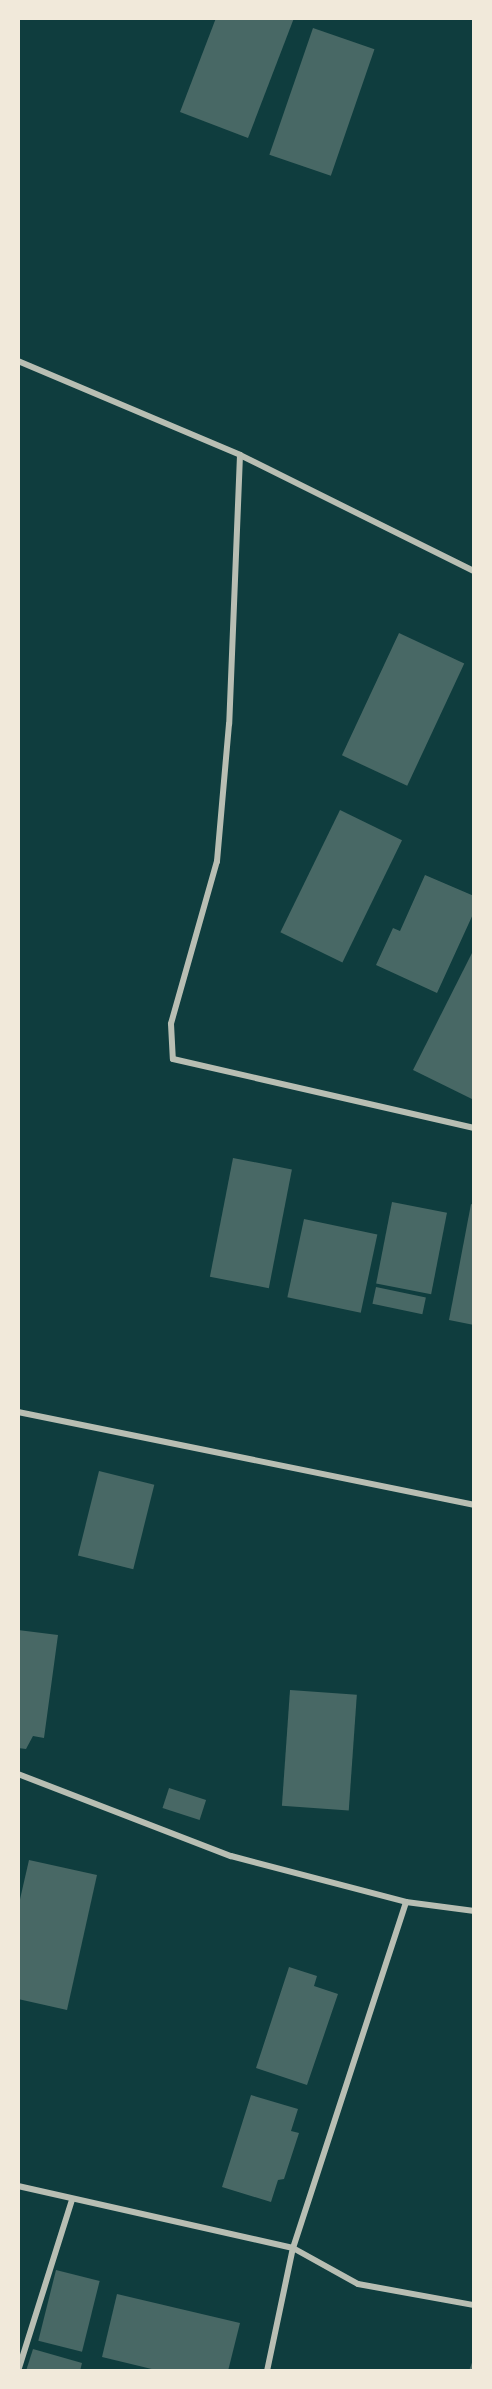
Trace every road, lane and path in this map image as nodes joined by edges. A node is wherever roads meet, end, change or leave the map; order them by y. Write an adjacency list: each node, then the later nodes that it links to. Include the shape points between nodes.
1 (18, 361): 2 (street)
2 (240, 455): 3 (street); 4 (street, via 230,724 217,861 171,1024 173,1059)
3 (474, 572)
4 (474, 1128)
5 (18, 1412): 6 (street)
6 (474, 1505)
7 (18, 1774): 8 (street, via 231,1856)
8 (406, 1902): 9 (street); 12 (street)
9 (474, 1911)
10 (18, 2186): 11 (street)
11 (72, 2200): 12 (street); 14 (street)
12 (293, 2248): 13 (street, via 358,2284); 15 (street)
13 (474, 2305)
14 (18, 2371)
15 (267, 2371)

